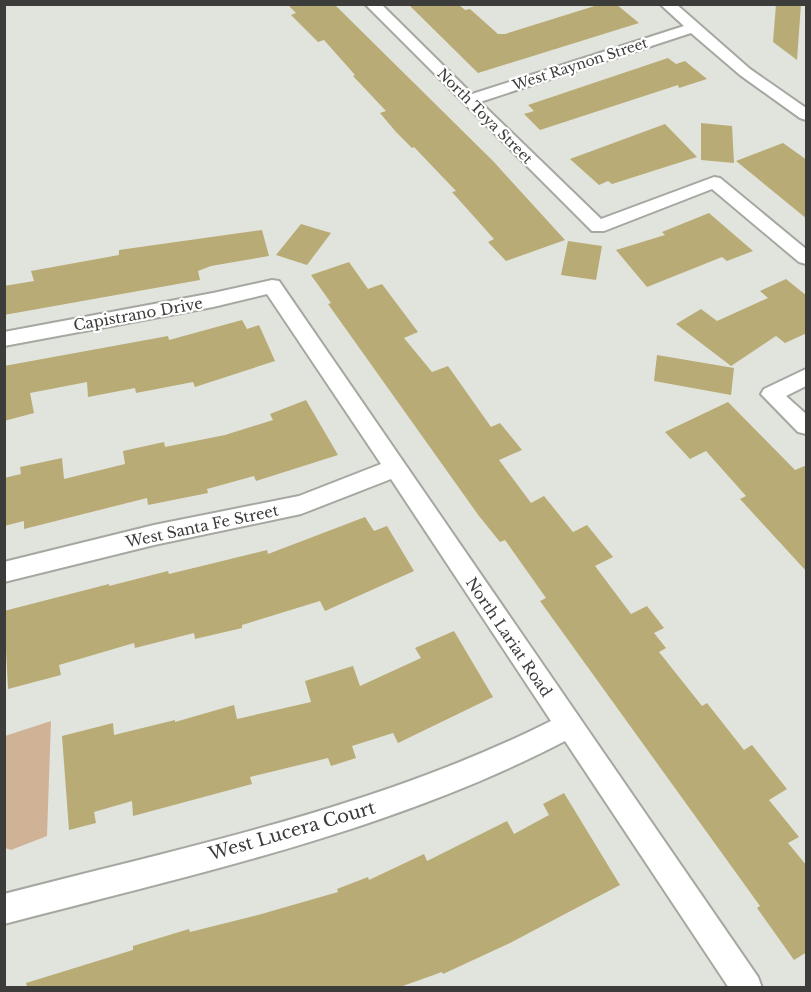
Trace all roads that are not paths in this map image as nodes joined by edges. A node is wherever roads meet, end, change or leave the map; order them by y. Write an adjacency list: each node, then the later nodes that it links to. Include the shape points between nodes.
1 (372, 4): 4 (street, North Toya Street)
2 (667, 4): 3 (street)
3 (692, 28): 4 (street, West Raynon Street); 5 (street, via 745,72)
4 (469, 100): 6 (street, North Toya Street, via 598,227 714,182)
5 (807, 115)
6 (807, 258)
7 (272, 286): 8 (street, Capistrano Drive); 11 (street, North Lariat Road)
8 (4, 339)
9 (807, 377): 10 (street, via 771,394)
10 (807, 426)
11 (395, 468): 12 (street, West Santa Fe Street, via 301,504); 13 (street, North Lariat Road)
12 (4, 572)
13 (569, 724): 14 (street, West Lucera Court, via 499,761 365,811); 15 (street, North Lariat Road)
14 (4, 909)
15 (747, 987)

